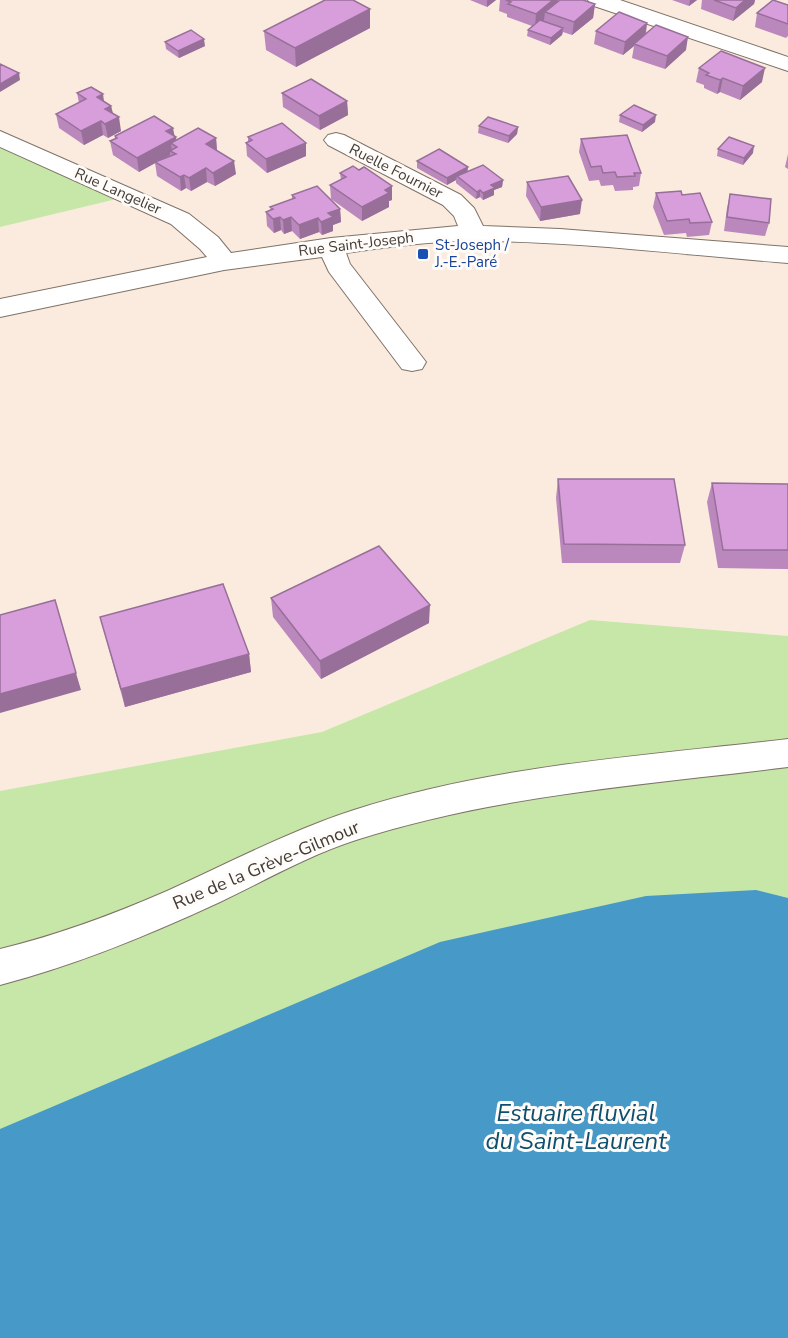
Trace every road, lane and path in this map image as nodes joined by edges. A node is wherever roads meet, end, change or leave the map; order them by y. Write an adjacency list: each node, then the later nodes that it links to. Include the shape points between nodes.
1 (599, 0): 2 (street)
2 (788, 64)
3 (0, 138): 8 (street, Rue Langelier, via 180,219 209,243)
4 (336, 140): 5 (street, Ruelle Fournier, via 452,200 465,213)
5 (473, 233): 6 (street, Rue Saint-Joseph); 7 (street, Rue Saint-Joseph)
6 (331, 246): 8 (street, Rue Saint-Joseph); 10 (street, via 338,266)
7 (788, 255)
8 (224, 262): 9 (street, Rue Saint-Joseph)
9 (0, 308)
10 (412, 362)
11 (788, 753): 12 (street, Rue de la Grève-Gilmour, via 506,789 371,820 306,843 146,917)
12 (0, 967)

